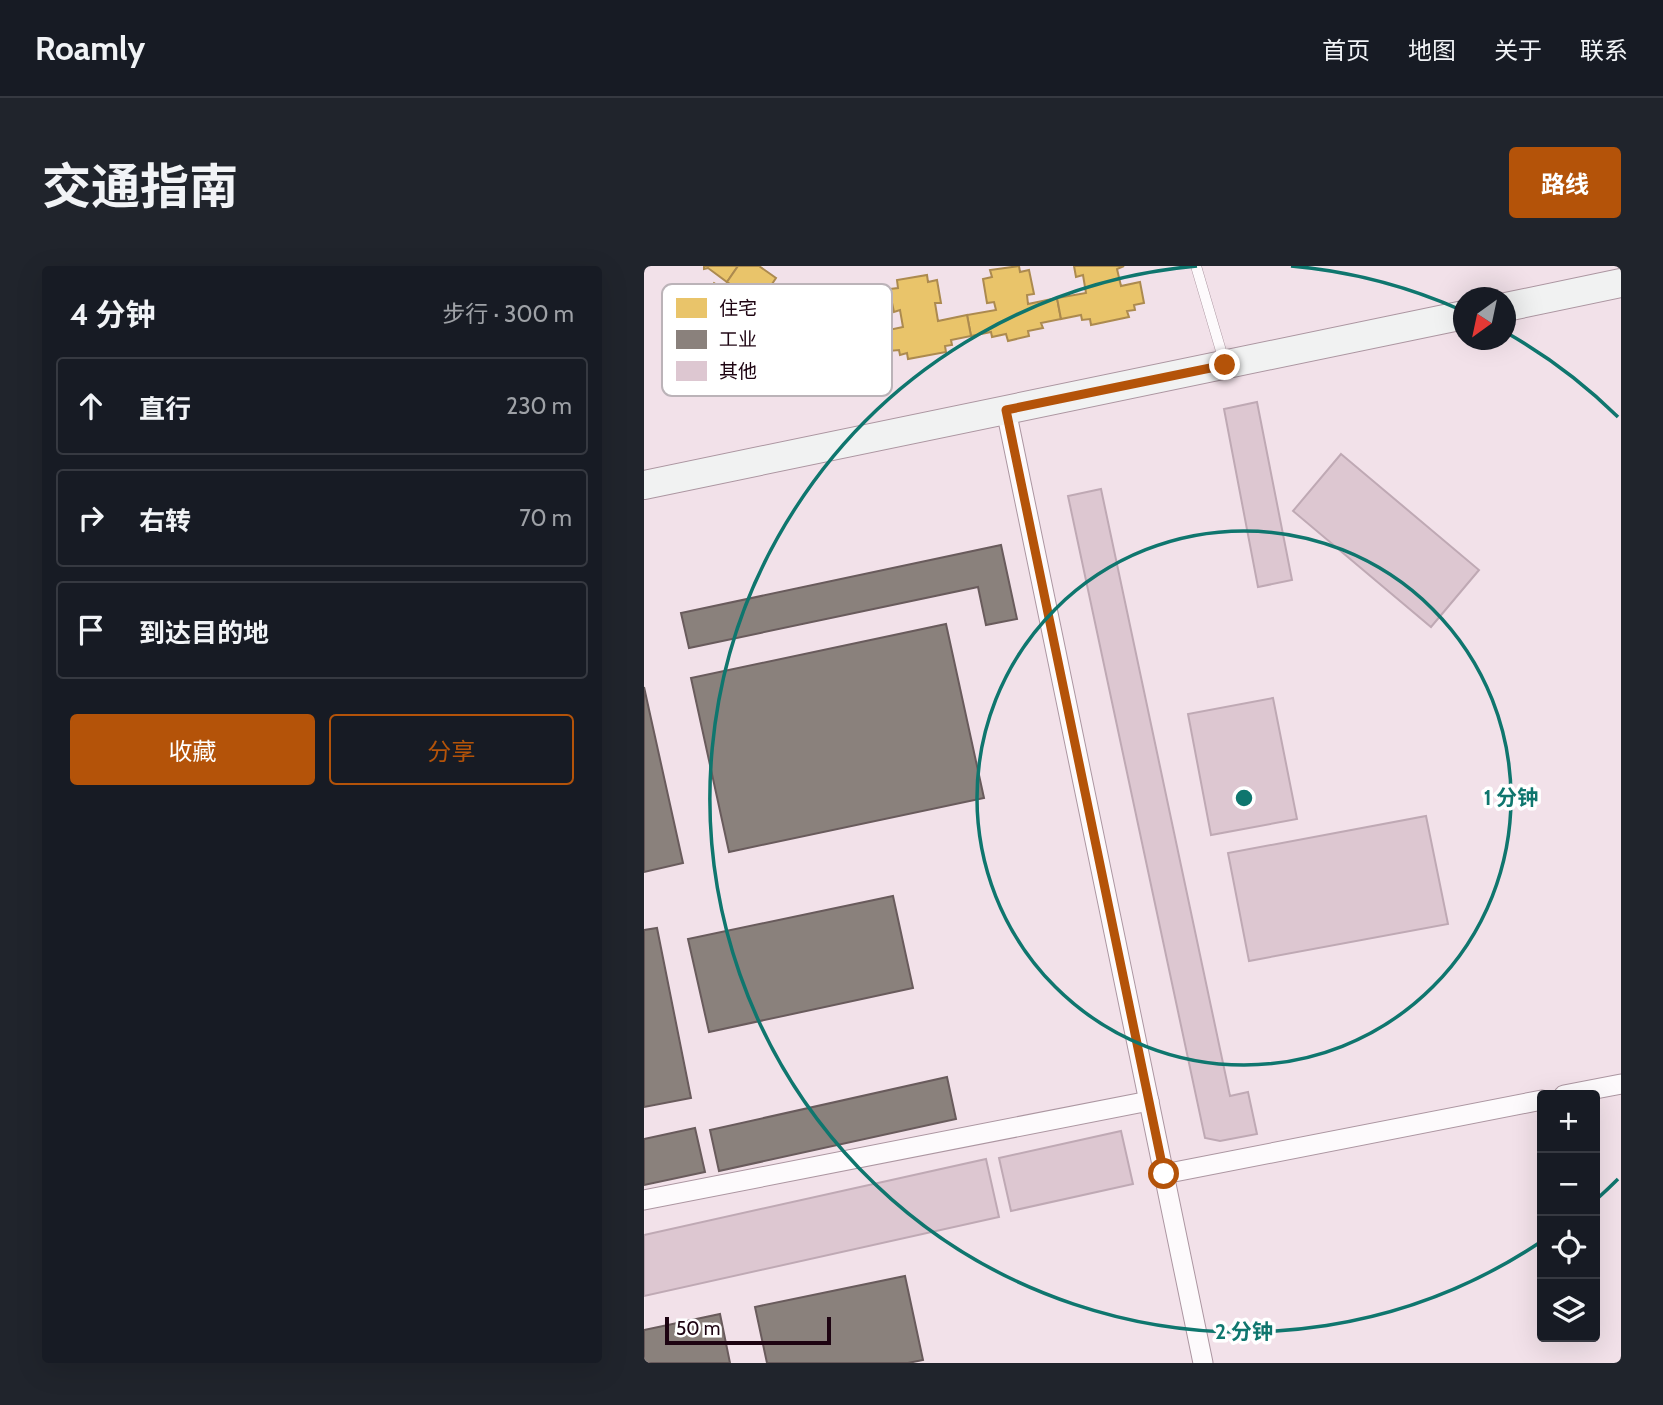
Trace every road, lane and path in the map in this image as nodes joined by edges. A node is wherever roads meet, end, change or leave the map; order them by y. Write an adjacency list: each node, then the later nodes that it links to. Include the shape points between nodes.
1 (1196, 266): 5 (lane)
2 (1621, 283): 3 (street)
3 (1516, 305)
4 (1453, 317): 5 (street)
5 (1225, 365): 6 (street)
6 (1006, 410): 7 (street); 10 (street)
7 (644, 485)
8 (1621, 1084): 9 (street)
9 (1590, 1090)
10 (1149, 1101): 12 (street); 13 (street)
11 (1537, 1101): 12 (street)
12 (1164, 1174): 14 (street)
13 (644, 1200)
14 (1203, 1363)

